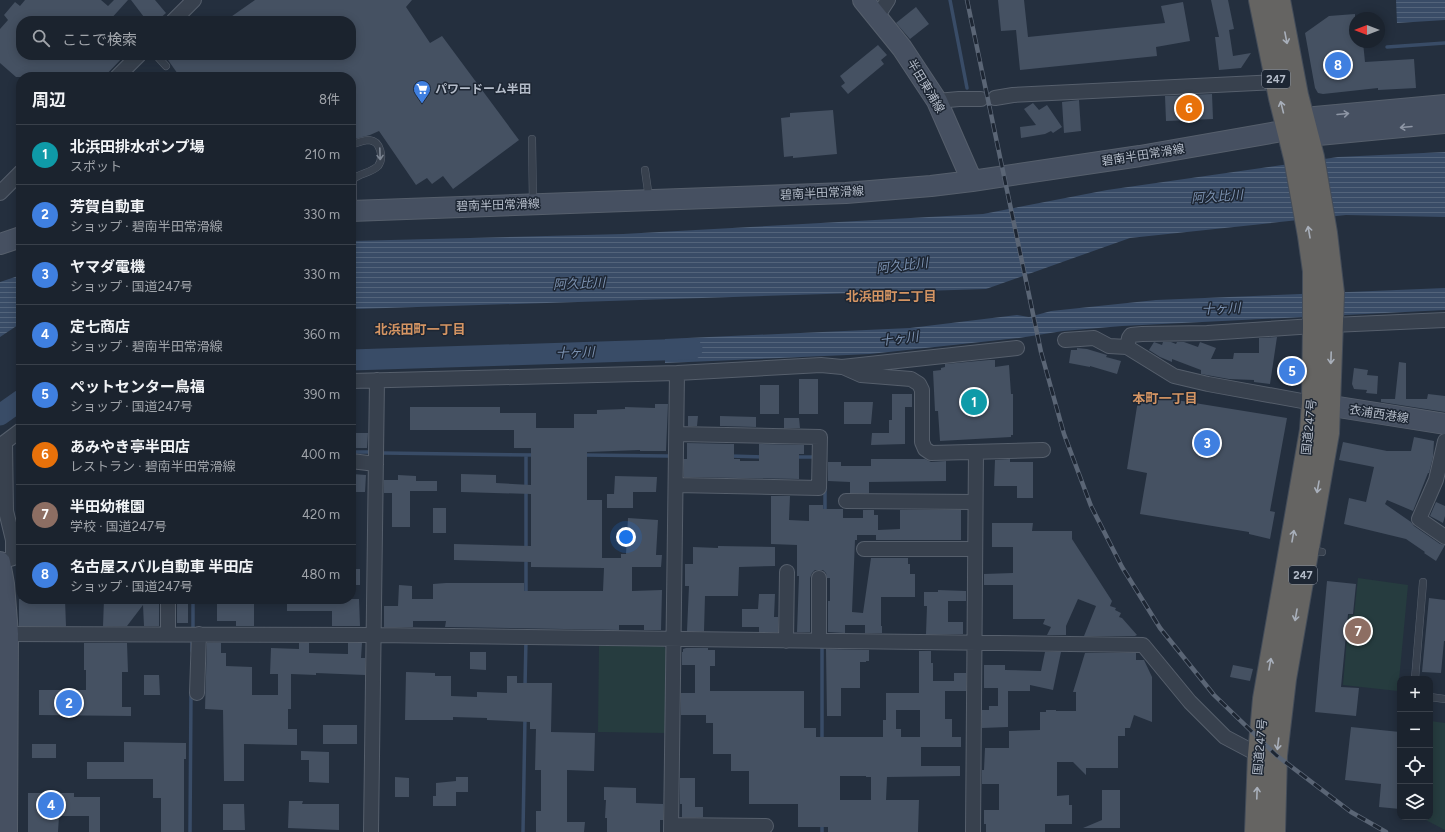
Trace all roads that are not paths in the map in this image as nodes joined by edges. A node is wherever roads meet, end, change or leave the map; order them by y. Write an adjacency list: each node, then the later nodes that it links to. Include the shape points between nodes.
1 (194, 0): 6 (street)
2 (864, 0): 7 (main road, 半田東浦線)
3 (888, 0): 7 (street)
4 (1260, 0): 12 (highway, 国道247号 / 247)
5 (1279, 0): 18 (highway, 国道247号 / 247, one-way to 18, via 1298,95)
6 (178, 16)
7 (877, 17): 13 (main road, 半田東浦線, via 902,48)
8 (135, 60): 11 (street)
9 (161, 60): 10 (lane)
10 (166, 66)
11 (125, 72)
12 (1276, 82): 13 (street); 18 (highway, 国道247号 / 247, one-way to 12)
13 (937, 101): 24 (main road, 半田東浦線)
14 (1445, 101): 16 (main road, 碧南半田常滑線, via 1429,102)
15 (1445, 105): 16 (main road, 碧南半田常滑線)
16 (1409, 108): 18 (main road, 碧南半田常滑線, one-way to 16)
17 (1445, 123): 18 (main road, 碧南半田常滑線, one-way to 18)
18 (1300, 128): 24 (main road, 碧南半田常滑線, via 1140,156); 32 (highway, 国道247号 / 247, via 1310,236 1323,276)
19 (532, 139): 27 (lane)
20 (356, 143): 22 (lane, one-way to 22, via 372,141 380,147 381,152 377,166)
21 (644, 170): 26 (lane)
22 (356, 176)
23 (16, 177): 25 (street)
24 (972, 181): 26 (main road, 碧南半田常滑線, via 846,193)
25 (0, 193)
26 (649, 200): 27 (main road, 碧南半田常滑線)
27 (534, 204): 28 (main road, 碧南半田常滑線)
28 (356, 211)
29 (16, 239): 30 (main road)
30 (0, 244)
31 (1445, 320): 32 (street)
32 (1323, 322): 34 (street, via 1207,333 1131,335); 40 (highway, 国道247号 / 247)
33 (1065, 340): 34 (street, via 1094,338 1109,346)
34 (1127, 347): 40 (street, via 1174,376)
35 (1017, 348): 36 (street)
36 (842, 366): 37 (street); 46 (street, via 861,375 915,382 922,390 922,442 925,449 932,453)
37 (677, 373): 38 (street); 43 (street)
38 (377, 380): 39 (street); 48 (street)
39 (356, 381)
40 (1321, 405): 41 (main road, 衣浦西港線); 72 (highway, 国道247号 / 247, one-way to 40, via 1264,699 1311,430); 79 (highway, 国道247号 / 247, one-way to 79, via 1328,433 1315,550 1285,679 1276,755)
41 (1445, 424)
42 (16, 434): 55 (street, via 5,442 6,511 13,540 13,558)
43 (677, 434): 49 (street); 49 (street, via 820,437 819,488)
44 (1445, 441): 52 (street, via 1436,480 1419,519)
45 (1043, 450): 46 (street)
46 (976, 452): 51 (street)
47 (356, 461): 48 (street)
48 (376, 464): 63 (street)
49 (676, 485): 64 (street)
50 (846, 501): 51 (street)
51 (974, 502): 54 (street)
52 (1445, 537)
53 (864, 548): 54 (street)
54 (974, 549): 67 (street)
55 (0, 562): 60 (main road, via 4,584)
56 (787, 572): 66 (street)
57 (819, 578): 65 (street)
58 (1424, 582): 68 (lane)
59 (168, 604): 61 (street)
60 (4, 634): 61 (street); 75 (main road)
61 (168, 634): 62 (street)
62 (198, 634): 63 (street); 69 (street)
63 (375, 635): 64 (street); 76 (street)
64 (674, 640): 66 (street); 74 (street)
65 (819, 640): 66 (street); 67 (street)
66 (786, 641)
67 (973, 643): 72 (street, via 1143,645 1190,702 1225,736); 77 (street)
68 (1415, 676)
69 (197, 693)
70 (1433, 698): 71 (lane)
71 (1445, 699)
72 (1259, 755): 78 (highway, 国道247号 / 247, one-way to 72)
73 (766, 826): 74 (street)
74 (671, 828)
75 (7, 832)
76 (371, 832)
77 (973, 832)
78 (1256, 832)
79 (1274, 832)

